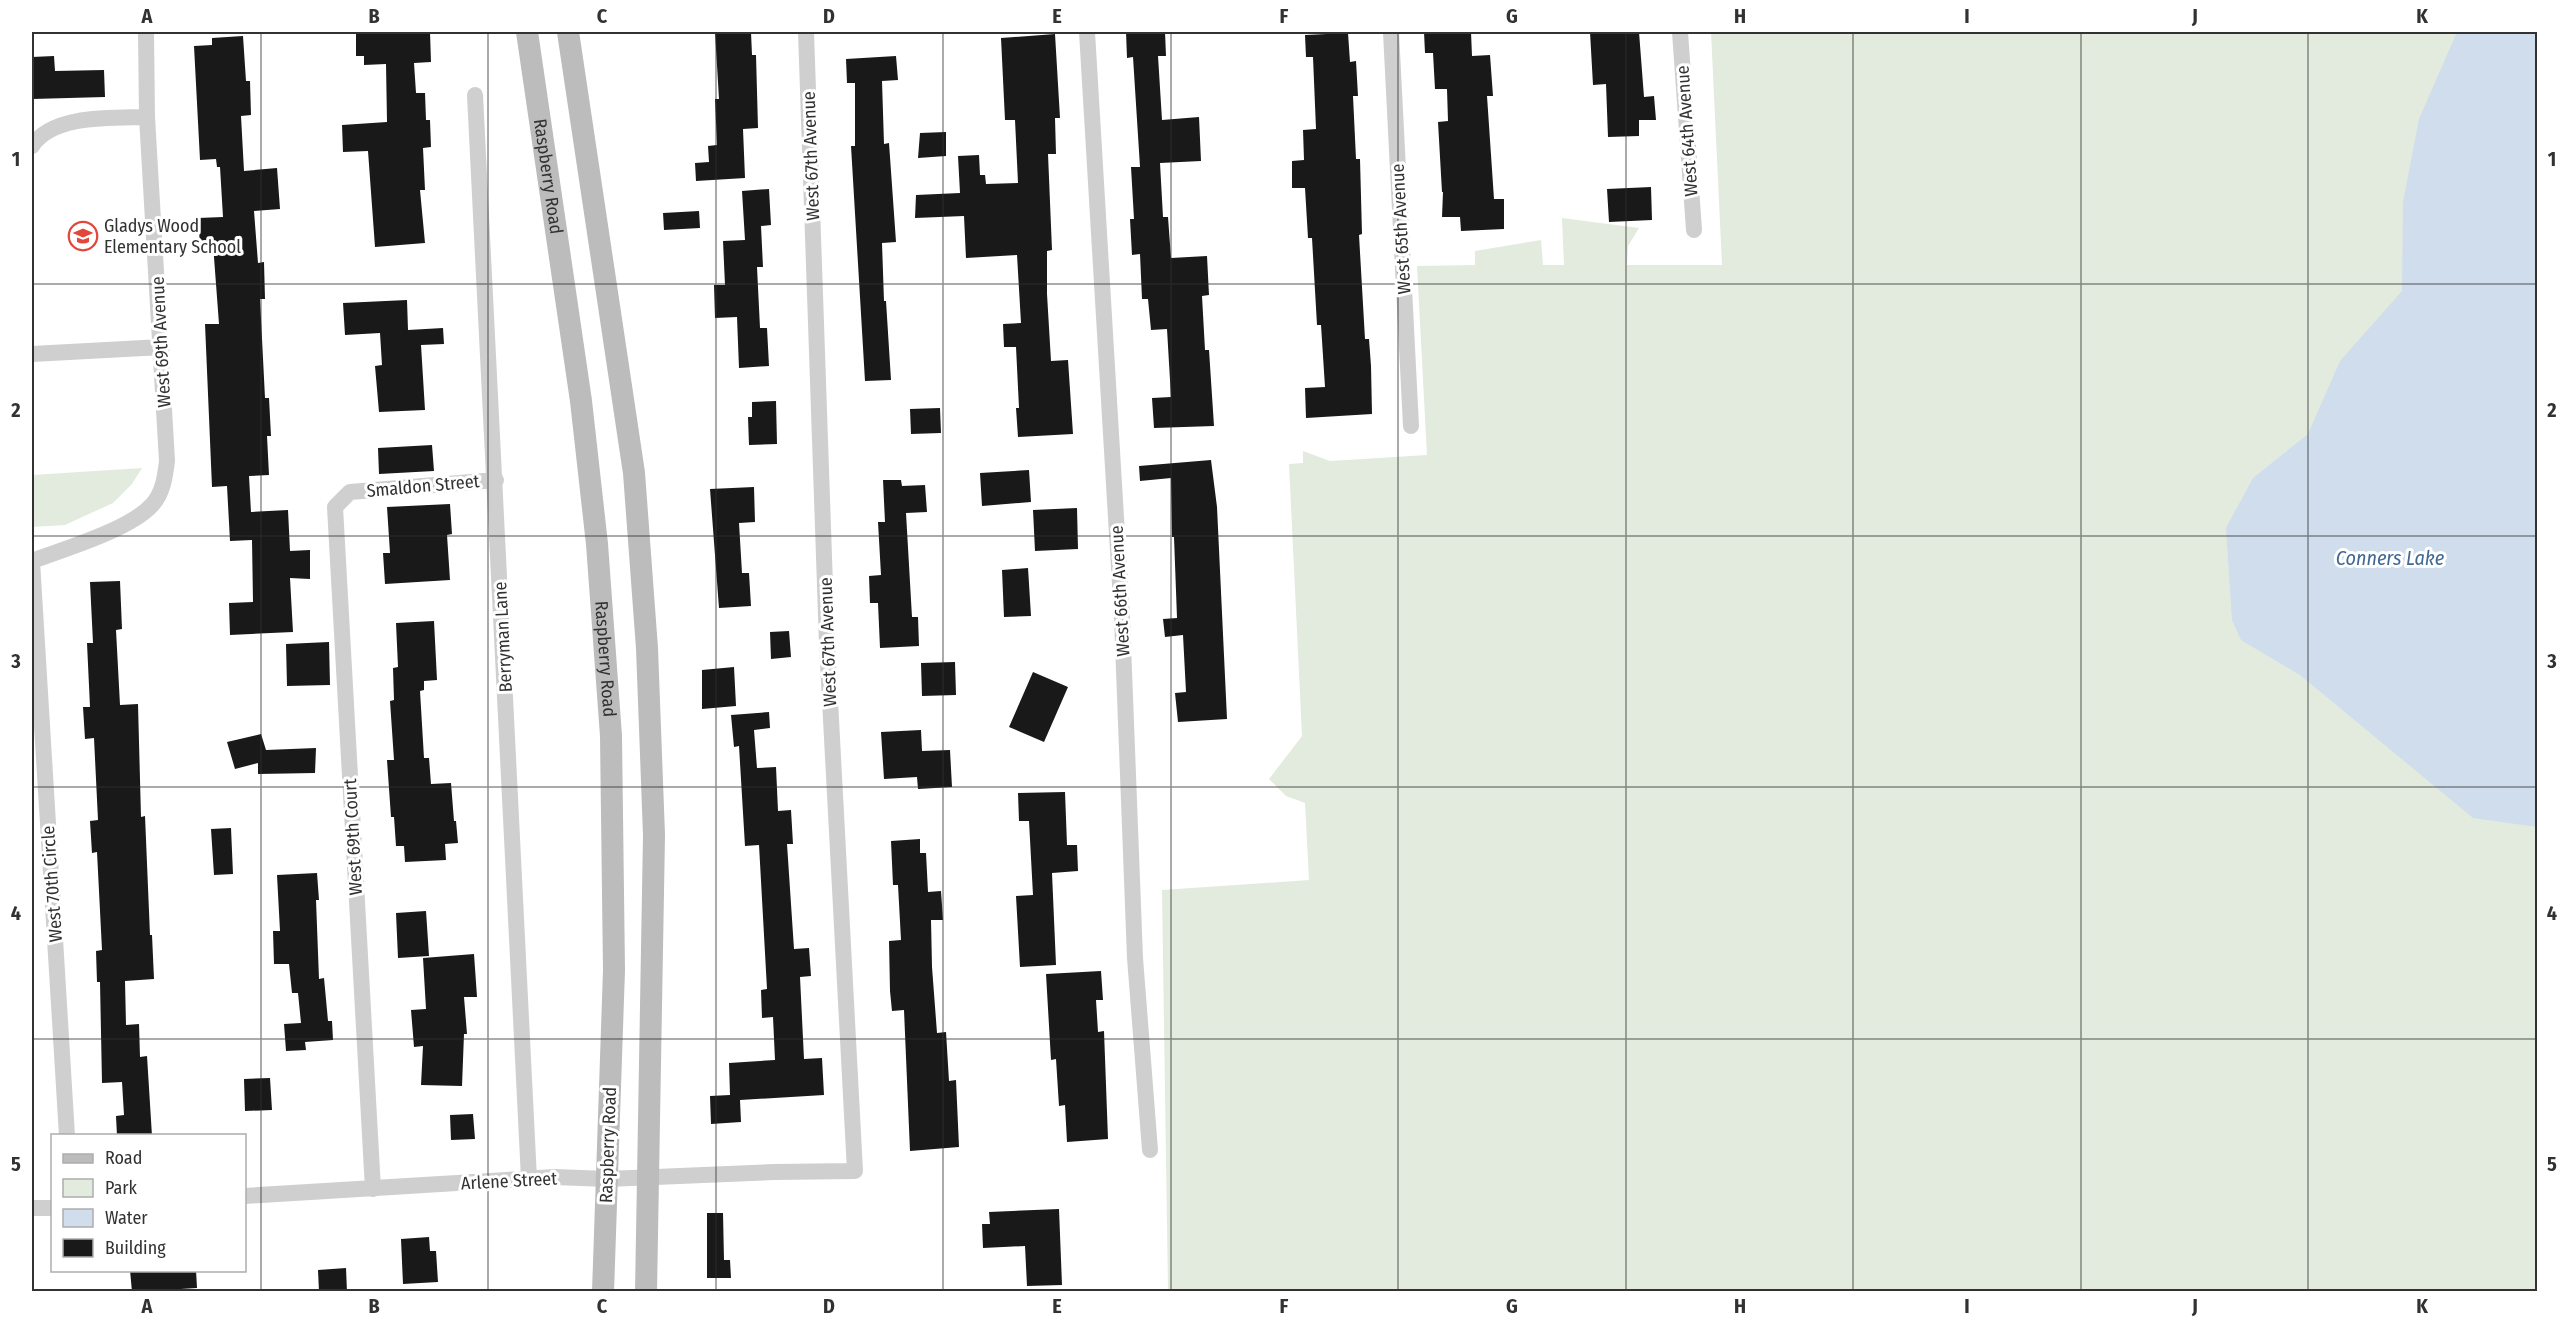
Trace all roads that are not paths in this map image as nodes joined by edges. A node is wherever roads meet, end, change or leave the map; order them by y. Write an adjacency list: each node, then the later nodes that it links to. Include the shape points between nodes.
1 (146, 32): 9 (street, West 69th Avenue)
2 (527, 32): 23 (main road, Raspberry Road, via 581,401 597,544 611,736 614,970)
3 (568, 32): 21 (main road, via 633,473 647,648 654,835)
4 (806, 32): 20 (street, West 67th Avenue, via 827,644 855,1171)
5 (1087, 32): 19 (street, West 66th Avenue, via 1122,618 1136,958)
6 (1391, 32): 14 (street, West 65th Avenue)
7 (1680, 32): 11 (street, West 64th Avenue)
8 (475, 95): 15 (street, Berryman Lane)
9 (147, 117): 10 (street, via 86,120 53,127); 12 (street, West 69th Avenue)
10 (32, 146)
11 (1694, 230)
12 (162, 347): 13 (street); 17 (street, West 69th Avenue, via 167,461 163,486 152,506 94,538)
13 (32, 354)
14 (1411, 426)
15 (495, 480): 16 (street, Smaldon Street); 22 (street, Berryman Lane)
16 (350, 492): 24 (street, West 69th Court, via 335,507)
17 (32, 561): 18 (street, West 70th Circle)
18 (67, 1134)
19 (1150, 1150)
20 (774, 1172): 21 (street, Arlene Street)
21 (650, 1178): 23 (street, Arlene Street); 29 (main road)
22 (529, 1179): 23 (street, Arlene Street); 24 (street, Arlene Street)
23 (607, 1179): 28 (main road, Raspberry Road)
24 (373, 1189): 25 (street, Arlene Street)
25 (246, 1196)
26 (32, 1208): 27 (street)
27 (51, 1208)
28 (603, 1292)
29 (646, 1292)

